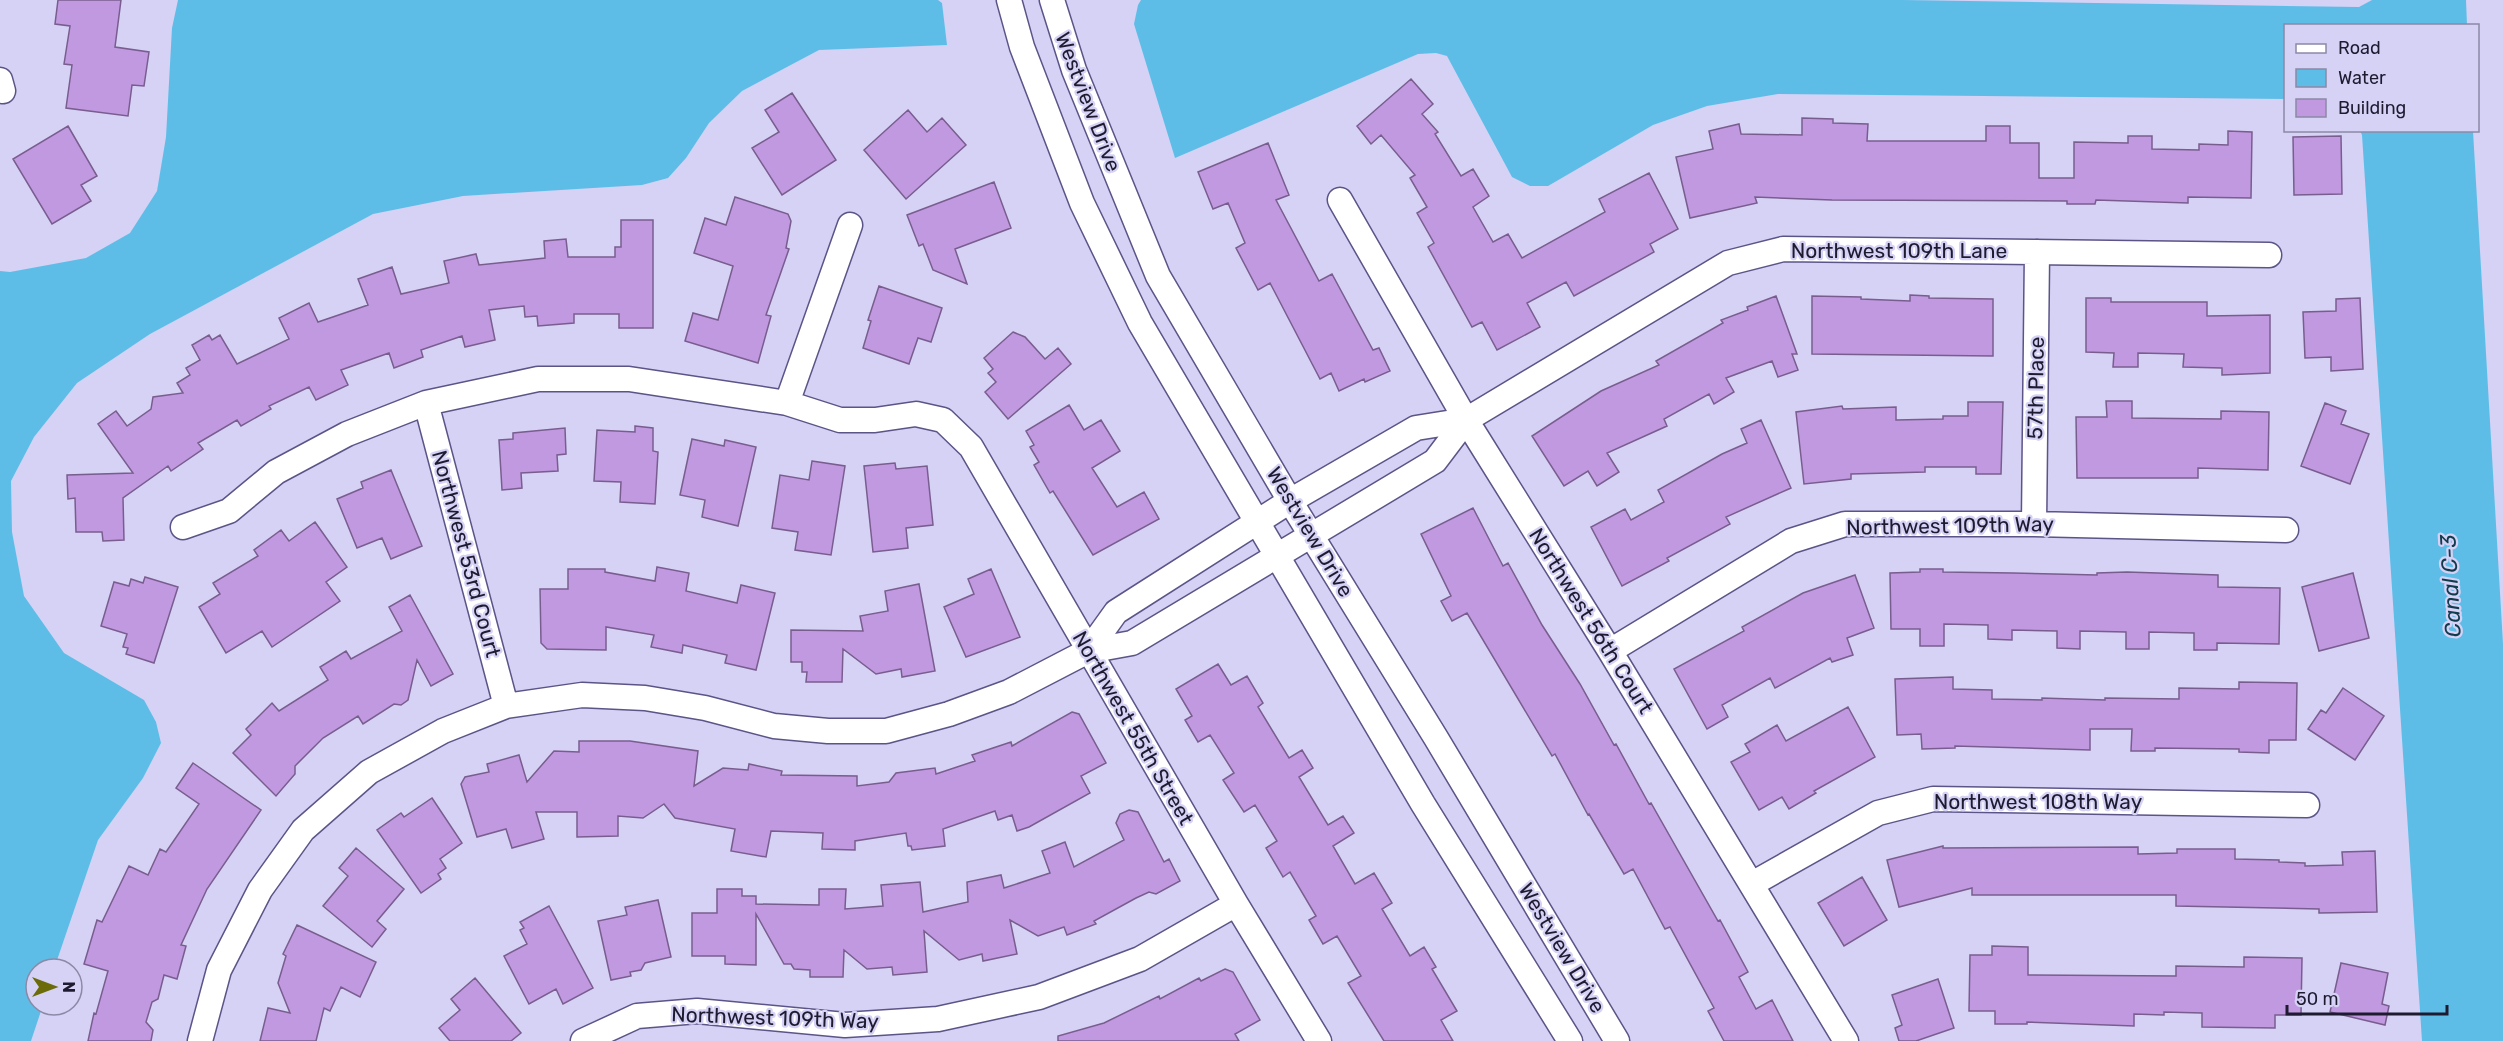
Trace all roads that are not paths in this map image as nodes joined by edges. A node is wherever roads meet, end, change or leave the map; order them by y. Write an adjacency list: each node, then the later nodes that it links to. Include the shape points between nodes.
1 (1009, 0): 11 (street, Westview Drive, via 1057,139 1096,233 1140,324)
2 (1052, 0): 10 (street, Westview Drive, via 1074,70 1158,276)
3 (1340, 200): 9 (street, Northwest 56th Court)
4 (850, 225): 8 (street)
5 (2037, 252): 6 (street, Northwest 109th Lane); 9 (street, Northwest 109th Lane, via 1783,249 1728,263); 12 (street, 57th Place)
6 (2270, 255)
7 (426, 403): 8 (street, via 538,379 629,379); 13 (street, via 347,434 276,472 229,511); 19 (street, Northwest 53rd Court)
8 (787, 403): 17 (street, Northwest 55th Street, via 840,420 916,414 943,420 971,447)
9 (1466, 420): 10 (street, Northwest 109th Lane, via 1416,428); 15 (street, Northwest 109th Lane, via 1435,461); 18 (street, Northwest 56th Court)
10 (1290, 501): 11 (street, Northwest 109th Lane); 15 (street, Westview Drive)
11 (1257, 522): 16 (street, Westview Drive); 17 (street, Northwest 109th Lane, via 1116,612)
12 (2034, 524): 14 (street, Northwest 109th Way); 18 (street, Northwest 109th Way, via 1845,524 1791,541)
13 (183, 527)
14 (2286, 530)
15 (1311, 534): 16 (street, Northwest 109th Lane); 27 (street, Westview Drive)
16 (1275, 556): 17 (street, Northwest 109th Lane, via 1132,642); 26 (street, Westview Drive)
17 (1088, 651): 19 (street, Northwest 109th Lane, via 1009,692 886,731 774,726 645,698 582,695); 22 (street, Northwest 55th Street)
18 (1610, 651): 21 (street, Northwest 56th Court)
19 (506, 706): 23 (street, Northwest 109th Lane, via 443,731 369,772 303,830 260,890 219,970)
20 (2307, 805): 21 (street, Northwest 108th Way, via 1933,799 1878,813)
21 (1752, 884): 28 (street, Northwest 56th Court)
22 (1236, 904): 24 (street, Northwest 109th Way, via 1140,959 1039,997 938,1019 845,1025 697,1011 637,1016); 25 (street, Northwest 55th Street)
23 (200, 1041)
24 (583, 1041)
25 (1319, 1041)
26 (1570, 1041)
27 (1617, 1041)
28 (1846, 1041)

